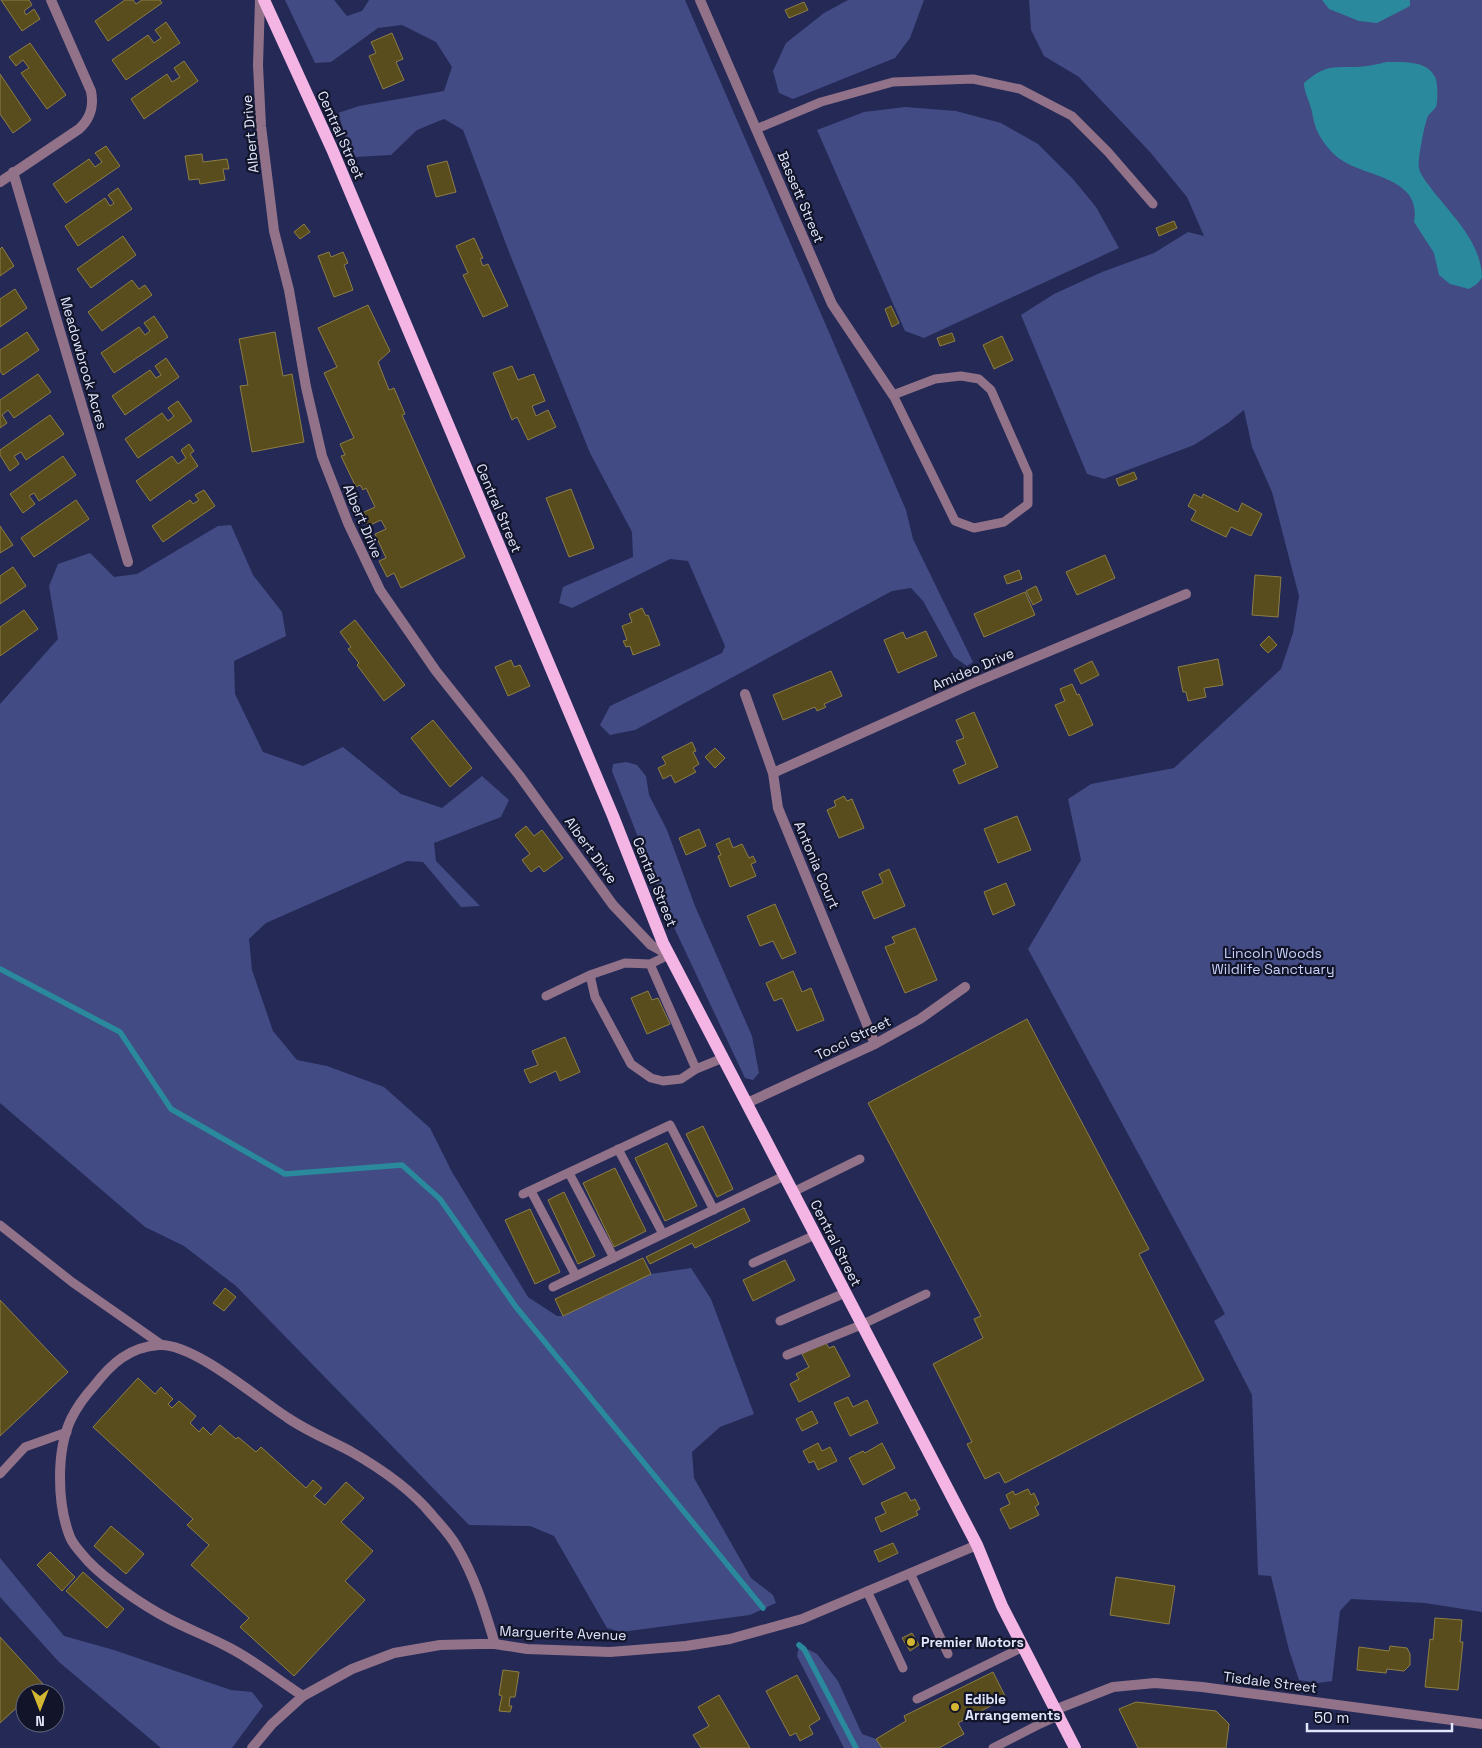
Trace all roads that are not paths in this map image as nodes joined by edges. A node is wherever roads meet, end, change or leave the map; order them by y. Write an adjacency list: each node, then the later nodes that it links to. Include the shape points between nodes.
1 (51, 0): 6 (street, via 91,91 91,112 79,128)
2 (260, 0): 14 (street, Albert Drive, via 258,65 261,126 274,231 322,456 348,523 380,590 436,671 520,775 613,904 651,945)
3 (264, 0): 14 (main road, Central Street, via 336,158)
4 (700, 0): 5 (street, Bassett Street)
5 (756, 129): 8 (lane, via 821,102 893,82 973,79 1020,89 1072,116); 9 (street, Bassett Street, via 832,304)
6 (13, 172): 7 (street); 10 (street, Meadowbrook Acres)
7 (0, 182)
8 (1153, 204)
9 (893, 395): 9 (lane, via 955,521 974,528 1004,522 1028,504 1028,474 991,390 979,380 961,376 935,379)
10 (128, 562)
11 (1186, 594): 13 (street, Amideo Drive, via 971,684)
12 (745, 694): 13 (street, Antonia Court)
13 (772, 773): 19 (street, Antonia Court, via 778,808)
14 (669, 955): 15 (lane); 20 (main road, Central Street)
15 (650, 964): 16 (lane, via 625,963); 21 (lane)
16 (590, 975): 18 (lane); 21 (lane, via 595,997 631,1064 650,1078 663,1081 681,1079)
17 (965, 987): 19 (street, Tocci Street, via 920,1019)
18 (546, 996)
19 (876, 1044): 22 (street, Tocci Street)
20 (723, 1058): 21 (lane); 22 (main road, Central Street)
21 (696, 1069)
22 (746, 1103): 26 (main road, Central Street)
23 (618, 1149): 25 (lane); 28 (lane, via 670,1124); 30 (lane)
24 (860, 1159): 27 (lane)
25 (570, 1172): 32 (lane); 34 (lane, via 527,1192)
26 (784, 1176): 27 (main road, Central Street); 28 (lane)
27 (793, 1192): 31 (main road, Central Street)
28 (714, 1210): 30 (lane)
29 (0, 1226): 40 (lane, via 72,1282)
30 (663, 1234): 32 (lane)
31 (815, 1235): 33 (lane); 36 (main road, Central Street)
32 (614, 1258): 34 (lane)
33 (753, 1263)
34 (576, 1276): 35 (lane)
35 (553, 1287)
36 (845, 1293): 38 (lane); 39 (main road, Central Street)
37 (926, 1294): 39 (lane)
38 (780, 1321)
39 (861, 1325): 41 (lane); 44 (main road, Central Street)
40 (162, 1344): 42 (street, via 131,1352 107,1368 83,1399); 47 (street, via 208,1362 289,1419 394,1478 430,1513 456,1546 483,1602)
41 (787, 1355)
42 (67, 1432): 43 (lane, via 25,1447); 51 (street, via 60,1479 62,1506 71,1538 88,1561 112,1583 168,1619 230,1648)
43 (0, 1474)
44 (977, 1545): 45 (street, Marguerite Avenue); 48 (main road, Central Street)
45 (910, 1573): 46 (street, Marguerite Avenue); 49 (lane)
46 (867, 1591): 47 (street, Marguerite Avenue, via 802,1619 730,1639 686,1646 610,1652 527,1649); 50 (lane)
47 (495, 1644): 51 (street, Marguerite Avenue, via 440,1645 394,1654 352,1669)
48 (1023, 1647): 52 (lane); 53 (main road, Central Street)
49 (948, 1654)
50 (903, 1668)
51 (303, 1696): 55 (street, Marguerite Avenue, via 272,1724)
52 (917, 1698)
53 (1058, 1712): 54 (street, Tisdale Street, via 1113,1687 1155,1683); 56 (lane); 57 (main road, Central Street)
54 (1482, 1724)
55 (252, 1748)
56 (993, 1748)
57 (1076, 1748)

